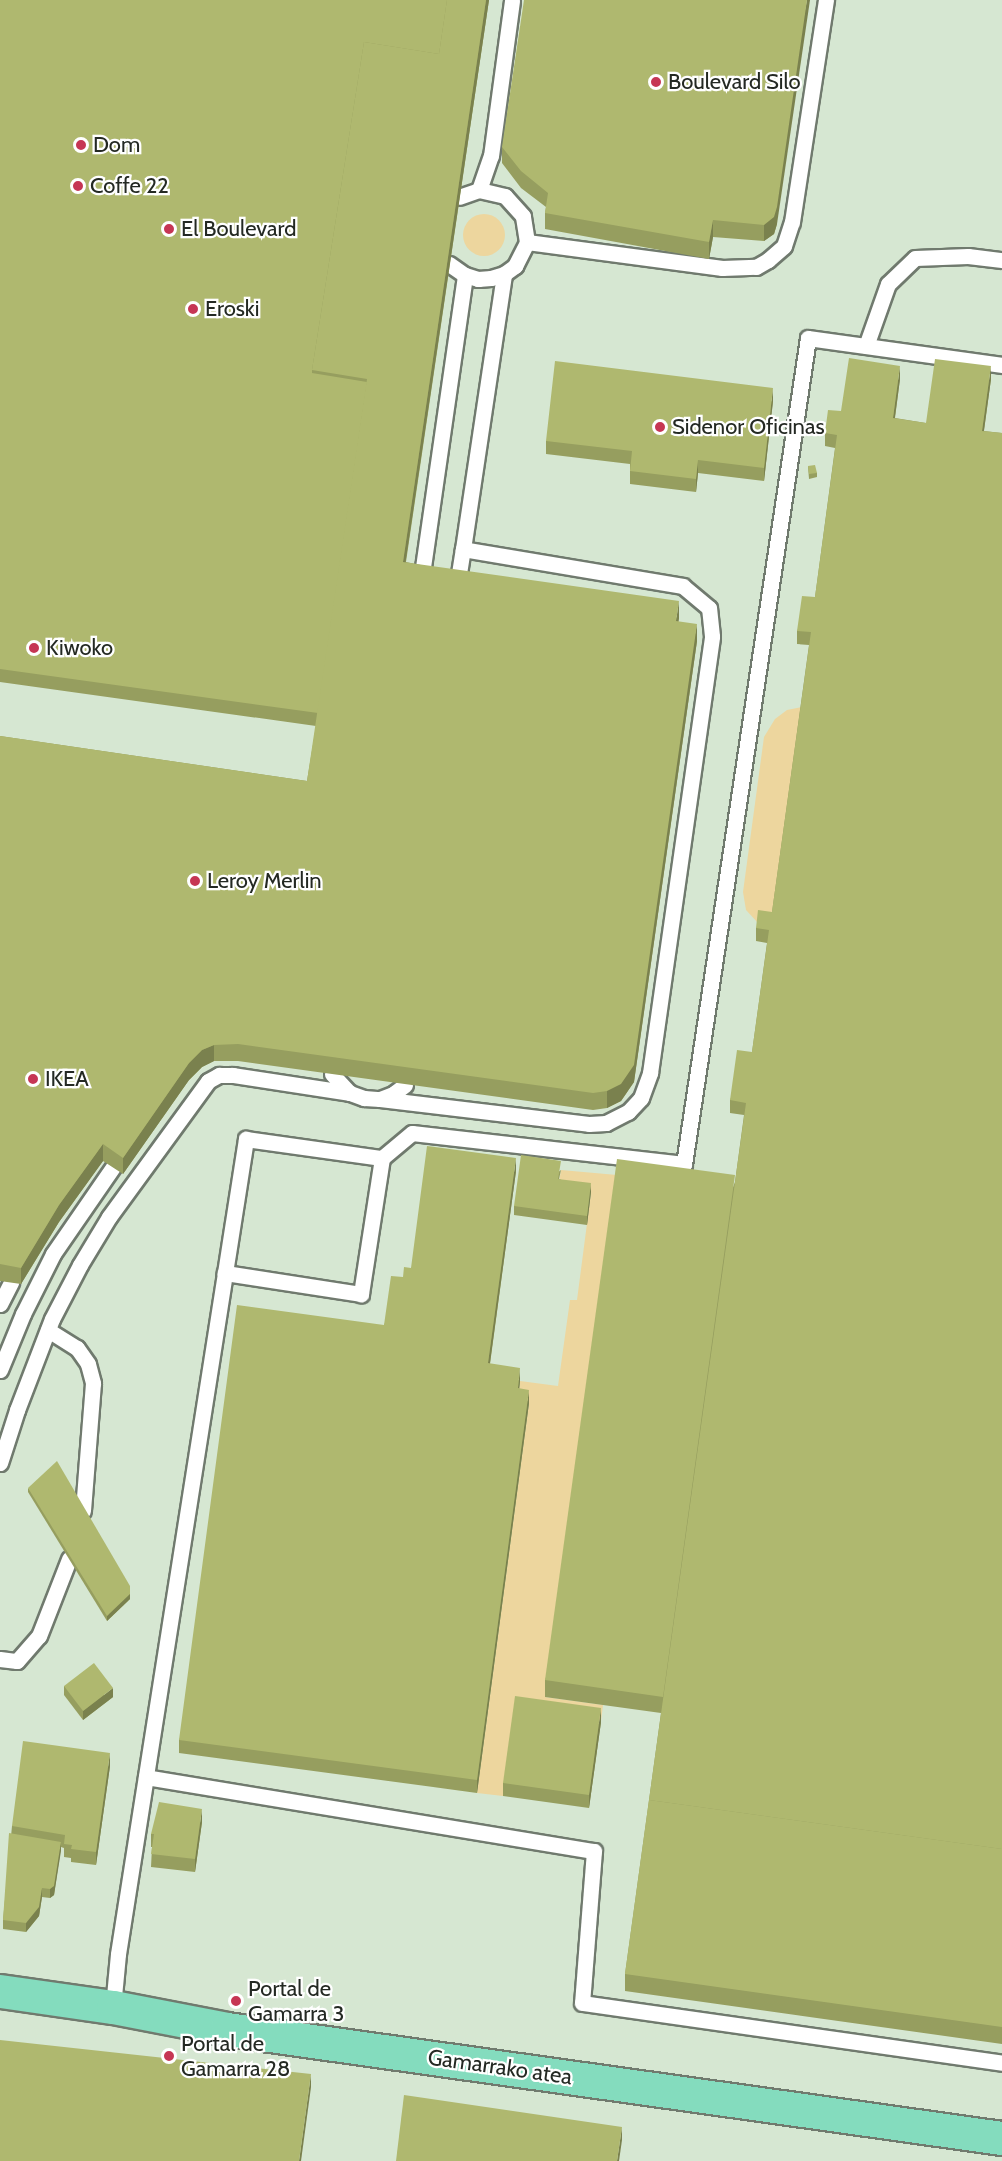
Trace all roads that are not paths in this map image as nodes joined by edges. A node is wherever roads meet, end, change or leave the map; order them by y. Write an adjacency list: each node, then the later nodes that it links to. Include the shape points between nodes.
1 (512, 0): 3 (lane, via 491,156)
2 (826, 0): 5 (lane, via 792,222 784,246 768,260 756,267 722,268)
3 (479, 190): 4 (lane); 5 (lane, via 505,196 516,204 523,216)
4 (459, 197)
5 (527, 242): 8 (lane, via 515,266)
6 (1002, 260): 10 (lane, via 968,256 915,258 888,284)
7 (449, 264): 9 (lane)
8 (504, 274): 9 (lane, via 478,279); 12 (lane)
9 (465, 275): 13 (lane)
10 (866, 346): 11 (lane); 19 (lane, via 808,338 684,1164 412,1133)
11 (1002, 365)
12 (463, 549): 14 (lane); 18 (lane, via 683,586 709,608 650,1073 641,1098 628,1112 606,1123)
13 (421, 581)
14 (457, 586)
15 (332, 1074): 17 (lane)
16 (405, 1085): 18 (lane)
17 (350, 1093): 18 (lane); 24 (lane, via 233,1075 219,1075 208,1081 109,1217)
18 (380, 1099)
19 (382, 1158): 21 (lane, via 246,1139); 21 (lane, via 361,1294)
20 (113, 1167): 25 (lane, via 53,1254)
21 (225, 1273): 30 (lane)
22 (11, 1282): 23 (lane)
23 (0, 1304)
24 (48, 1330): 26 (lane); 27 (lane, via 77,1348 88,1364 93,1383)
25 (0, 1370)
26 (0, 1464)
27 (83, 1511)
28 (69, 1559): 29 (lane, via 39,1636 16,1661)
29 (0, 1659)
30 (146, 1777): 32 (lane); 33 (lane, via 594,1851 582,2003)
31 (0, 1991): 32 (main road, Gamarrako atea)
32 (113, 2007): 34 (main road, Gamarrako atea, via 227,2029)
33 (1002, 2063)
34 (1002, 2138)

